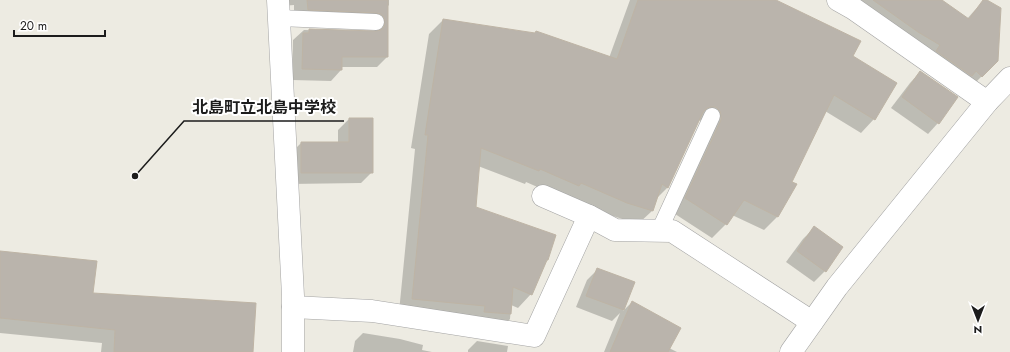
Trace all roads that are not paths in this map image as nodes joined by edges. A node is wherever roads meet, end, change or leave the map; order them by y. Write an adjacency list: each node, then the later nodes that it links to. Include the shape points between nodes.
1 (838, 0): 5 (street)
2 (278, 9): 3 (lane); 10 (street)
3 (376, 22)
4 (1010, 78): 5 (street)
5 (987, 102): 11 (street, via 837,287)
6 (712, 116): 9 (lane)
7 (543, 196): 8 (street)
8 (589, 216): 9 (street, via 615,230); 10 (street, via 534,336 372,311)
9 (659, 231): 11 (street, via 672,231)
10 (293, 307): 12 (street)
11 (812, 322): 13 (street)
12 (293, 352)
13 (791, 352)

